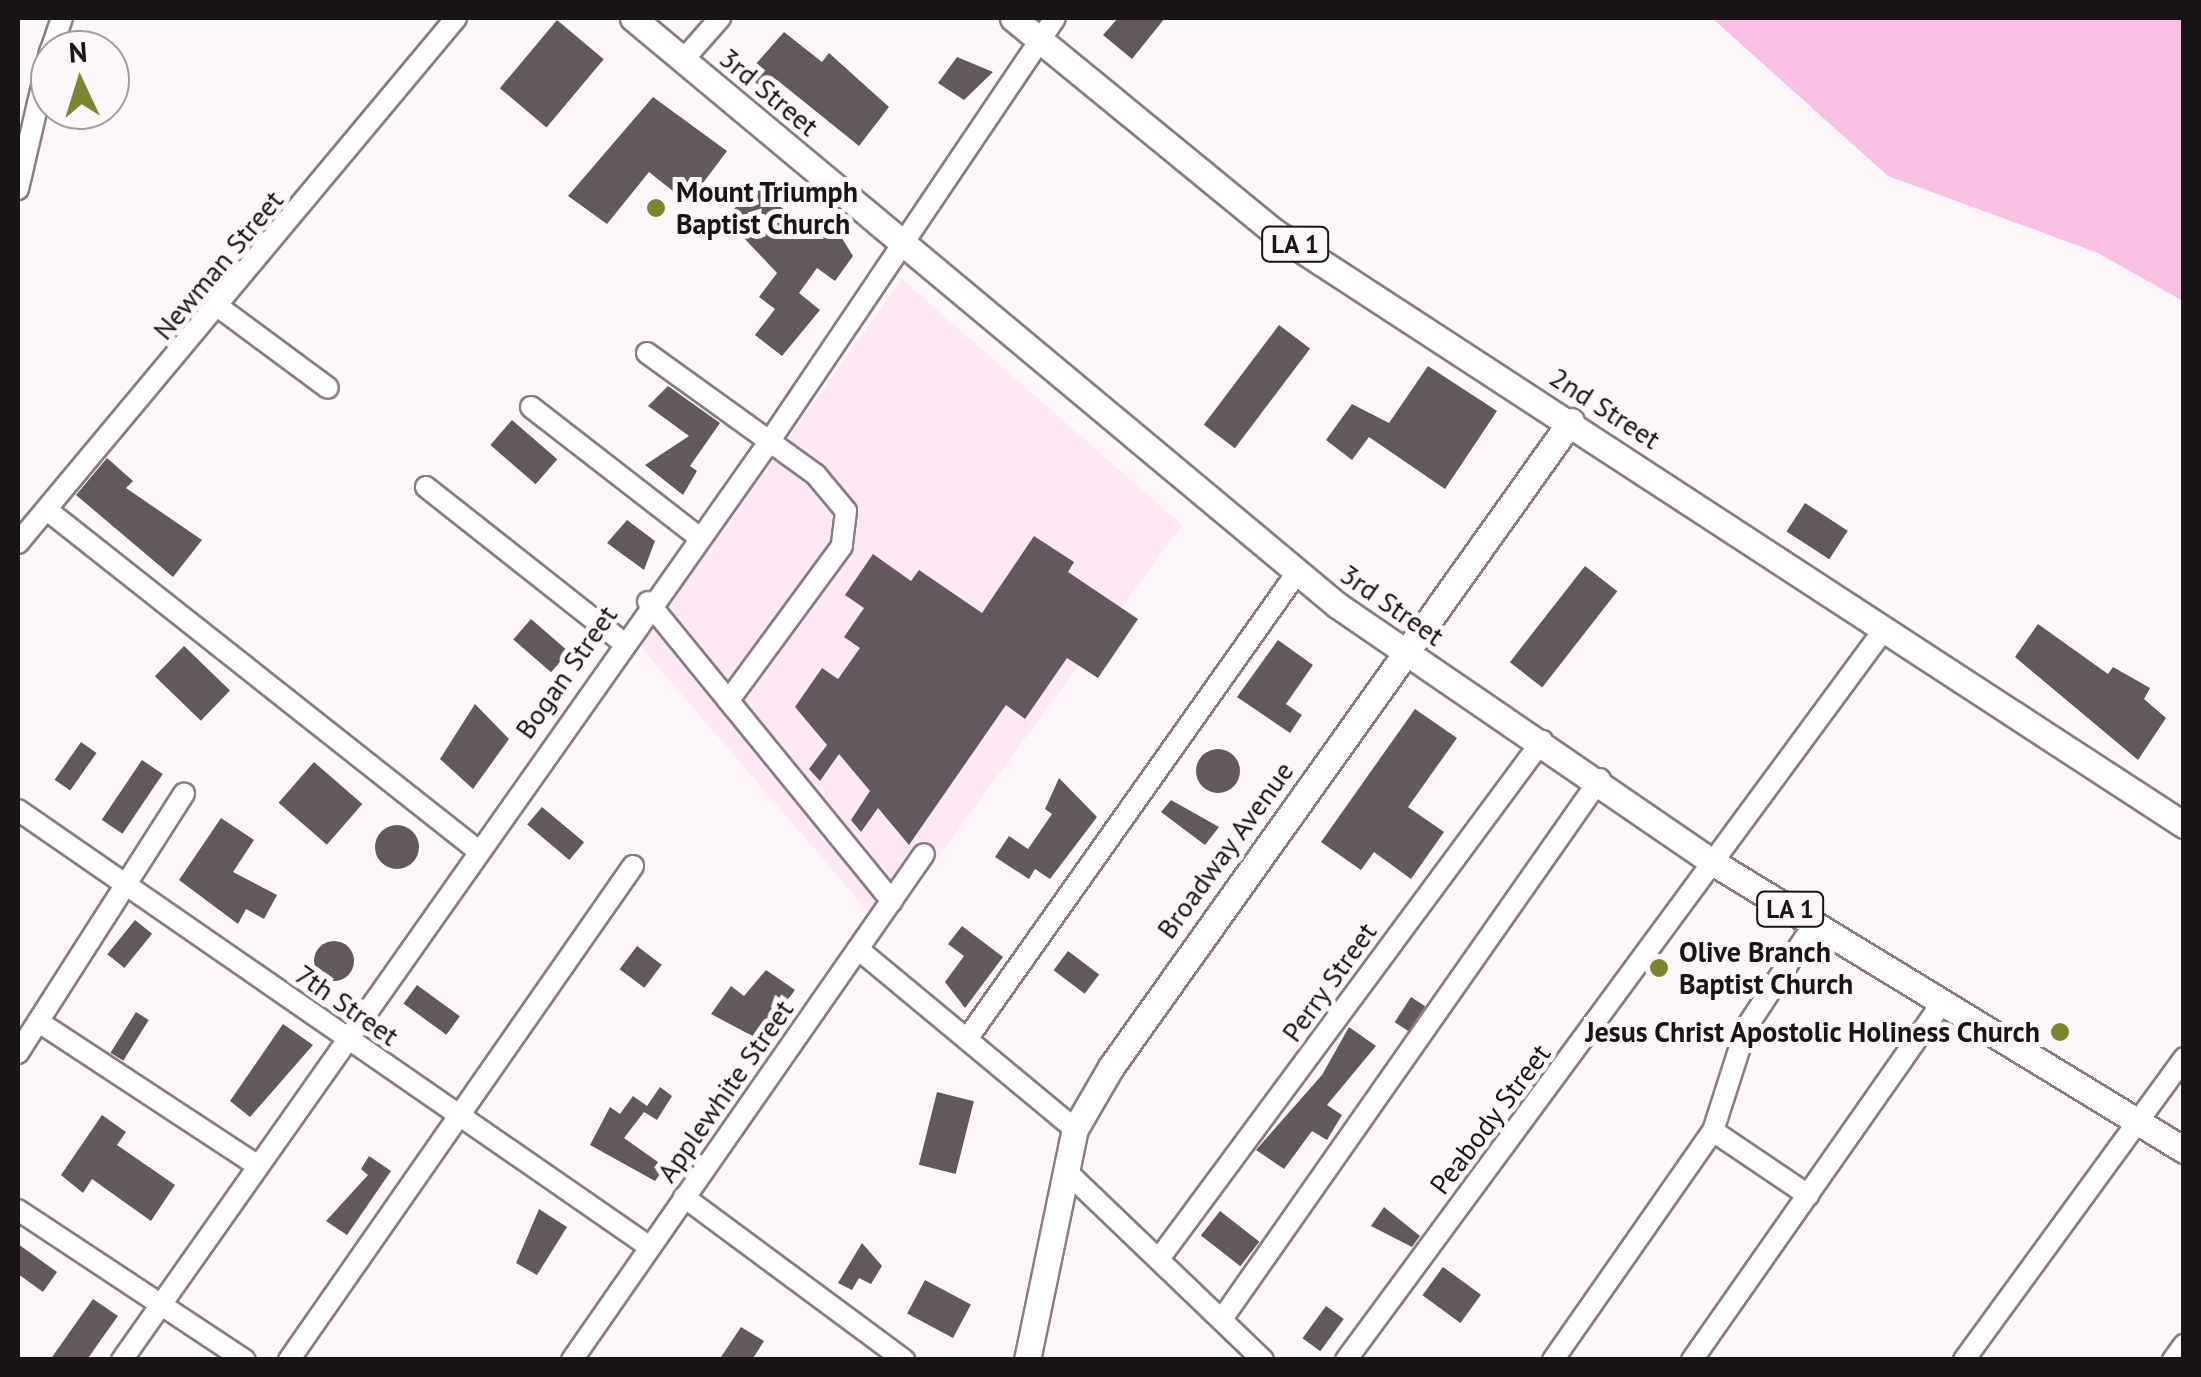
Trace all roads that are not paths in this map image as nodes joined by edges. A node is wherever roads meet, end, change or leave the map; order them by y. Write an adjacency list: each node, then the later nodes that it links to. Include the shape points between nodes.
1 (456, 18): 11 (street, Newman Street)
2 (633, 18): 7 (main road, 3rd Street / LA 1)
3 (720, 18): 7 (street)
4 (1013, 18): 6 (main road, 2nd Street / LA 1)
5 (1055, 18): 6 (street, Bogan Street)
6 (1040, 39): 10 (street, Bogan Street); 15 (main road, 2nd Street / LA 1, via 1218,192)
7 (684, 59): 10 (main road, 3rd Street / LA 1)
8 (32, 130): 9 (street)
9 (18, 189)
10 (899, 242): 16 (street, Bogan Street); 21 (main road, 3rd Street / LA 1)
11 (220, 308): 13 (street); 18 (street, Newman Street)
12 (647, 353): 16 (street)
13 (328, 388)
14 (531, 407): 19 (street)
15 (1571, 421): 23 (main road, 2nd Street / LA 1); 25 (main road, Broadway Avenue)
16 (769, 442): 19 (street, Bogan Street); 26 (street, via 837,495 850,529)
17 (426, 487): 24 (street)
18 (46, 510): 20 (street, Newman Street); 32 (street)
19 (696, 535): 22 (street, Bogan Street)
20 (18, 543)
21 (1296, 574): 25 (main road, 3rd Street / LA 1); 43 (street)
22 (648, 602): 24 (street, Bogan Street); 26 (street)
23 (1885, 628): 31 (main road, 2nd Street / LA 1); 34 (street, Peabody Street)
24 (621, 641): 32 (street, Bogan Street)
25 (1406, 653): 27 (main road, 3rd Street / LA 1); 48 (main road, Broadway Avenue, via 1156,995)
26 (728, 701): 37 (street)
27 (1542, 741): 28 (main road, 3rd Street / LA 1); 57 (street, Perry Street)
28 (1600, 778): 34 (main road, 3rd Street / LA 1); 59 (street)
29 (184, 793): 36 (street)
30 (18, 810): 36 (street, 7th Street)
31 (2184, 825)
32 (476, 849): 42 (street, Bogan Street)
33 (924, 854): 37 (street, Applewhite Street)
34 (1714, 863): 38 (main road, 3rd Street / LA 1); 68 (street, Peabody Street)
35 (633, 866): 46 (street)
36 (126, 884): 41 (street); 42 (street, 7th Street)
37 (892, 902): 39 (street, Applewhite Street)
38 (1814, 924): 40 (main road, 3rd Street / LA 1); 49 (street, via 1746,1028)
39 (858, 949): 43 (street); 54 (street, Applewhite Street)
40 (1942, 1003): 47 (main road, 3rd Street / LA 1); 53 (street)
41 (39, 1022): 44 (street); 51 (street)
42 (346, 1038): 46 (street, 7th Street); 51 (street, Bogan Street)
43 (967, 1039): 48 (street)
44 (18, 1052)
45 (2184, 1058): 47 (street)
46 (457, 1114): 56 (street, 7th Street); 63 (street)
47 (2141, 1120): 50 (main road, 3rd Street / LA 1); 71 (street)
48 (1076, 1129): 52 (main road, Broadway Avenue)
49 (1713, 1131): 53 (street); 69 (street)
50 (2184, 1150)
51 (257, 1165): 58 (street, Bogan Street)
52 (1066, 1172): 57 (street); 66 (main road, Broadway Avenue)
53 (1808, 1195): 70 (street)
54 (684, 1196): 56 (street, Applewhite Street); 65 (street)
55 (18, 1210): 58 (street)
56 (646, 1245): 64 (street, Applewhite Street)
57 (1161, 1256): 59 (street)
58 (161, 1305): 61 (street, Bogan Street); 62 (street)
59 (1222, 1318): 67 (street)
60 (2184, 1345): 72 (street)
61 (122, 1360)
62 (245, 1360)
63 (289, 1360)
64 (572, 1360)
65 (904, 1360)
66 (1026, 1360)
67 (1264, 1360)
68 (1346, 1360)
69 (1553, 1360)
70 (1692, 1360)
71 (1964, 1360)
72 (2173, 1360)

